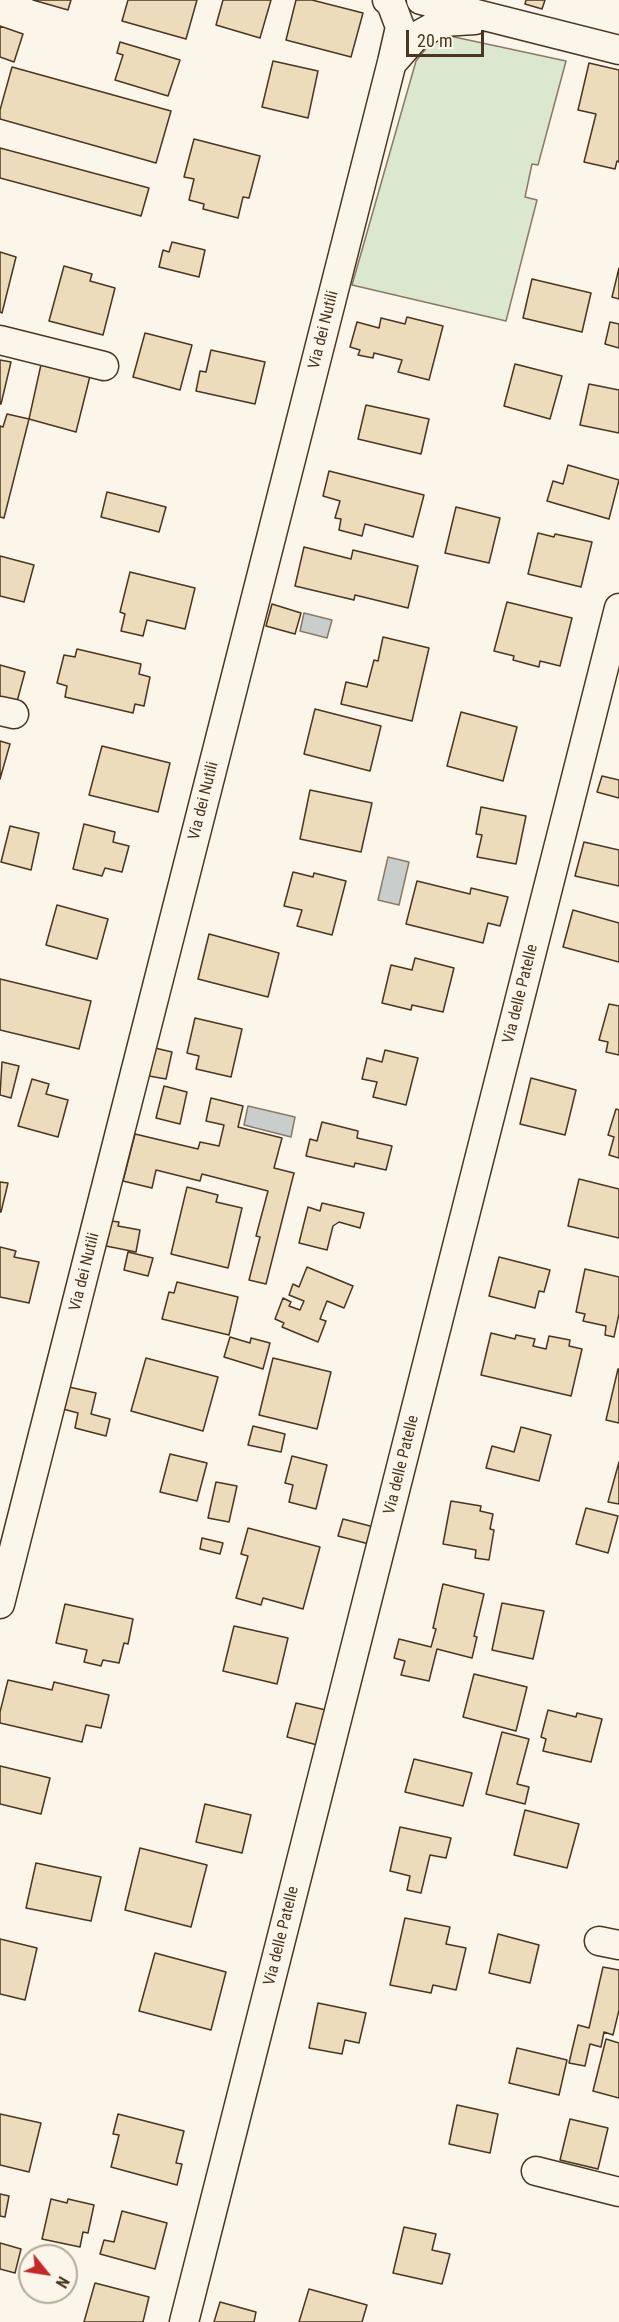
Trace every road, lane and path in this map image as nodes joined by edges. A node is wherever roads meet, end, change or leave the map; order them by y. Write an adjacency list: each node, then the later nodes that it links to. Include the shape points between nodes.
1 (387, 0): 5 (street, Via dei Nutili, via 400,27)
2 (421, 0): 3 (street)
3 (498, 9): 4 (street); 5 (street, via 442,22 415,37)
4 (619, 50)
5 (392, 62): 9 (street, Via dei Nutili)
6 (0, 340): 7 (street)
7 (104, 366)
8 (619, 608): 12 (street, Via delle Patelle)
9 (0, 1604)
10 (536, 2171): 11 (street)
11 (619, 2192)
12 (184, 2322)

